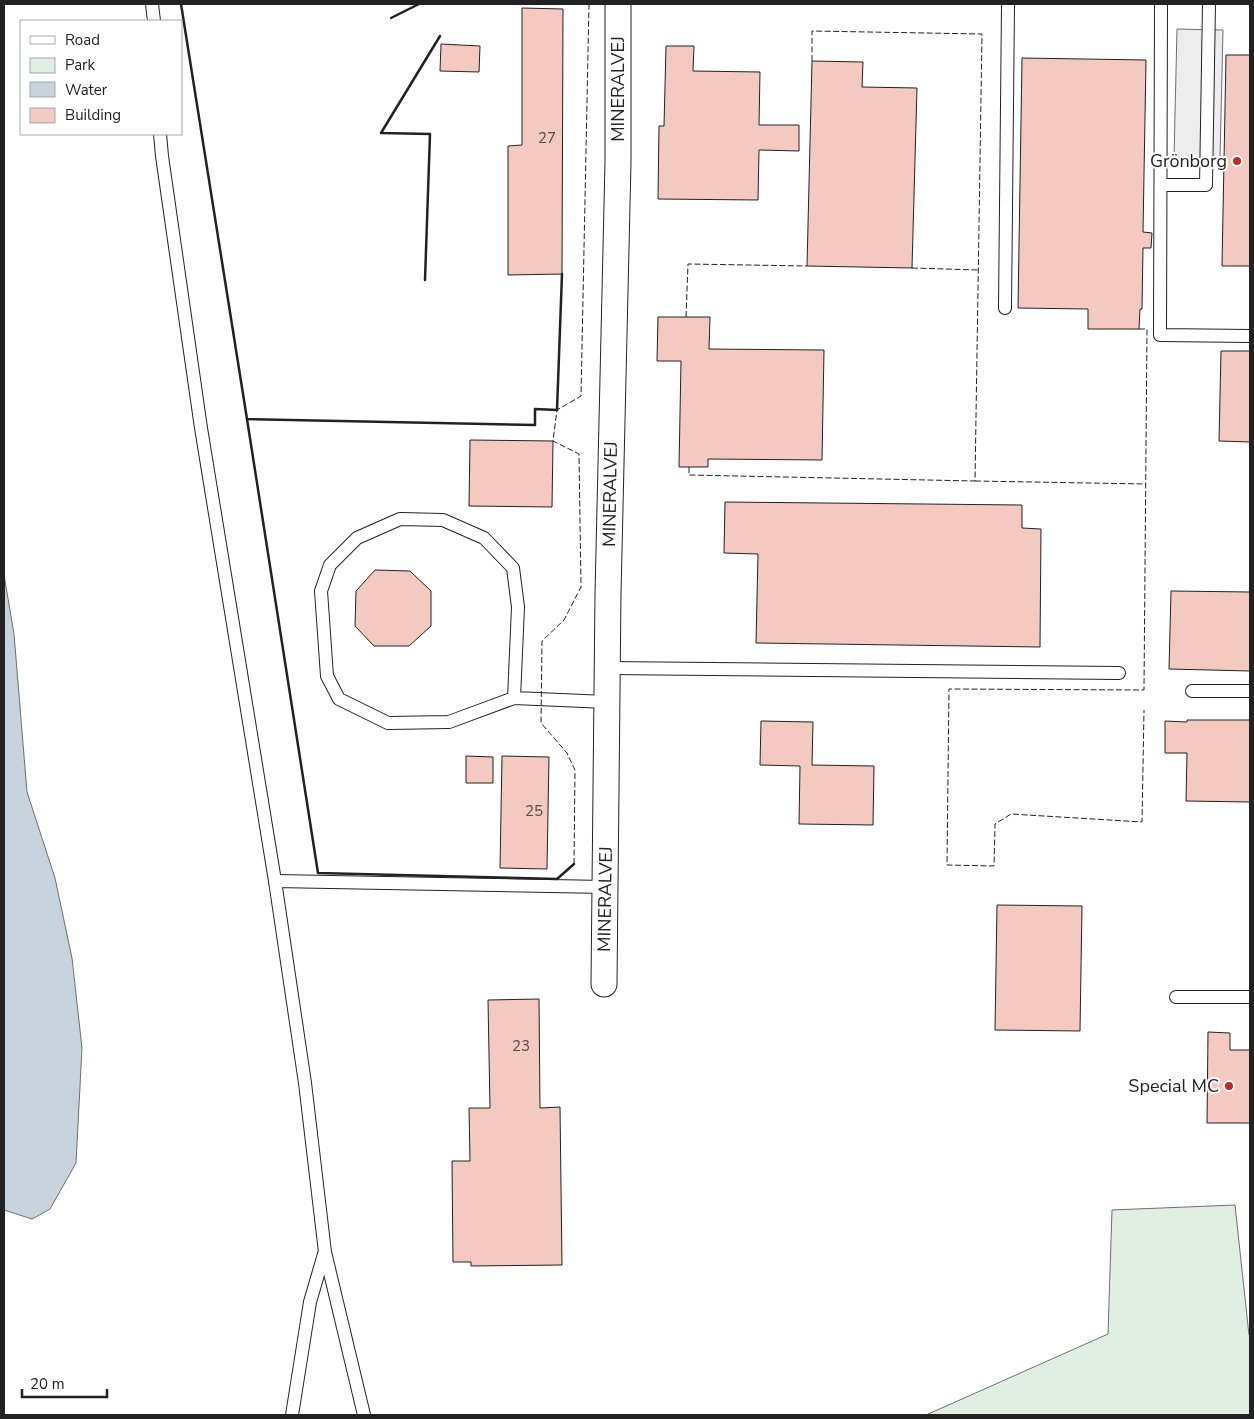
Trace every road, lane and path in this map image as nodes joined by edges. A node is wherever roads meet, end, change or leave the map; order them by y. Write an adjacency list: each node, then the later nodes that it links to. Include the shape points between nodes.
1 (152, 4): 6 (lane)
2 (618, 4): 11 (street, MINERALVEJ, via 618,162)
3 (1008, 4): 9 (lane)
4 (1161, 4): 8 (lane)
5 (1209, 4): 8 (lane, via 1206,185)
6 (154, 20)
7 (160, 135): 17 (lane, via 203,438)
8 (1161, 185): 10 (lane, via 1160,335)
9 (1005, 308)
10 (1250, 336)
11 (607, 668): 12 (lane); 16 (street, MINERALVEJ)
12 (1119, 673)
13 (1192, 691): 14 (lane)
14 (1250, 691)
15 (514, 698): 15 (lane, via 449,722 388,723 339,699 327,676 321,591 330,565 357,538 400,519 443,520 484,538 513,568 518,607); 16 (lane)
16 (607, 702): 18 (street, MINERALVEJ)
17 (275, 881): 18 (lane); 22 (lane, via 305,1083)
18 (606, 887): 19 (street, MINERALVEJ)
19 (604, 984)
20 (1176, 997): 21 (lane)
21 (1250, 997)
22 (325, 1252): 23 (lane, via 310,1302); 24 (lane)
23 (292, 1415)
24 (364, 1415)

